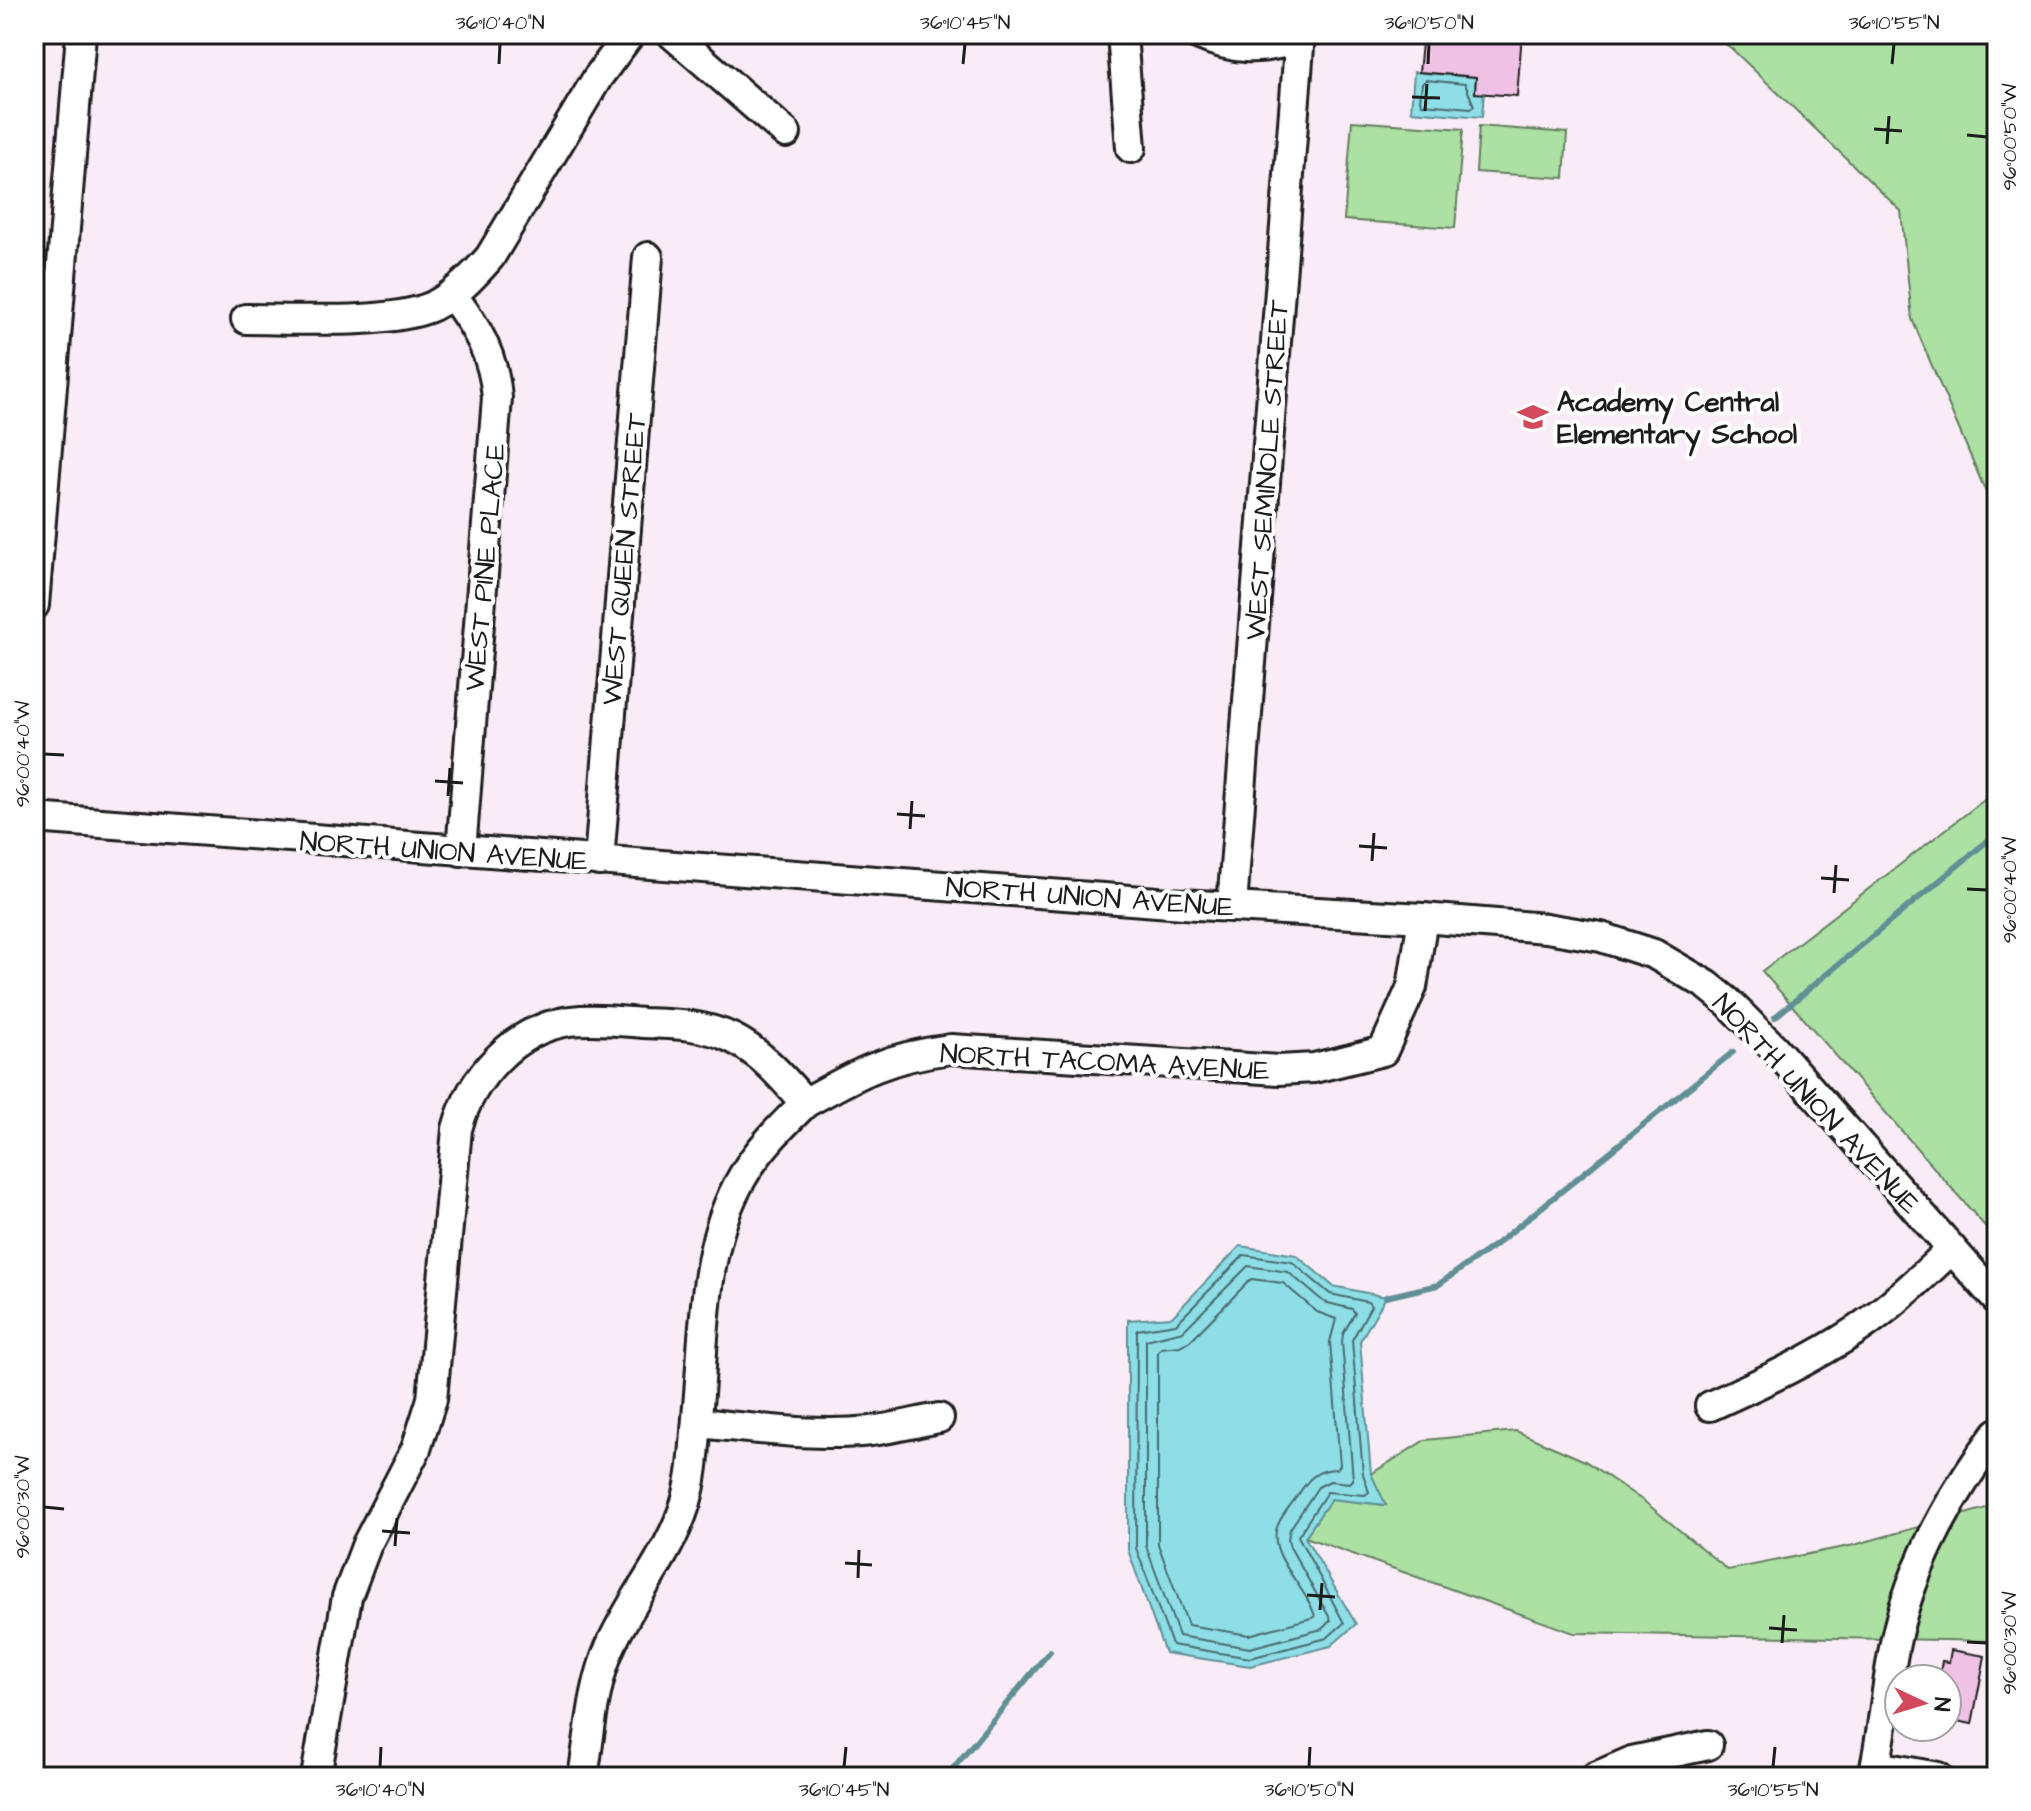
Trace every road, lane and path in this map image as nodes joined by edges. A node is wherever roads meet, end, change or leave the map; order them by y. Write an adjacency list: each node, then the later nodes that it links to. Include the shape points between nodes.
1 (81, 34): 12 (street)
2 (630, 34): 10 (street, via 598,77 490,257)
3 (672, 34): 7 (street)
4 (1122, 34): 8 (street)
5 (1197, 34): 6 (street, via 1221,44 1270,48)
6 (1297, 35): 16 (street, WEST SEMINOLE STREET)
7 (786, 133)
8 (1131, 148)
9 (648, 257): 15 (street, WEST QUEEN STREET)
10 (452, 295): 11 (street, via 431,307 395,316); 14 (street, WEST PINE PLACE, via 483,340 497,398)
11 (246, 319)
12 (34, 605)
13 (34, 818): 14 (street, NORTH UNION AVENUE)
14 (461, 851): 15 (street, NORTH UNION AVENUE)
15 (599, 861): 16 (street, NORTH UNION AVENUE)
16 (1232, 906): 17 (street, NORTH UNION AVENUE)
17 (1423, 918): 18 (street, NORTH TACOMA AVENUE, via 1412,987 1383,1051 1323,1067 1279,1070 951,1049 879,1064); 19 (street, NORTH UNION AVENUE, via 1601,937 1654,954 1698,980 1774,1048)
18 (805, 1103): 23 (street, NORTH TACOMA AVENUE, via 753,1160 723,1220 710,1272); 27 (street, via 767,1061 733,1039 702,1028 580,1020 557,1024 505,1051 482,1075 461,1115 454,1151 432,1399 416,1449 367,1544 347,1597)
19 (1952, 1249): 20 (street, NORTH UNION AVENUE); 21 (street, via 1857,1329)
20 (1997, 1300)
21 (1710, 1406)
22 (939, 1418): 23 (street, via 853,1432)
23 (697, 1423): 28 (street, NORTH TACOMA AVENUE, via 682,1516 604,1661)
24 (1997, 1433): 26 (street, via 1953,1496 1919,1565 1896,1639)
25 (1708, 1745): 29 (street, via 1632,1761)
26 (1875, 1771): 30 (street)
27 (316, 1777)
28 (583, 1777)
29 (1595, 1777)
30 (1938, 1777)

